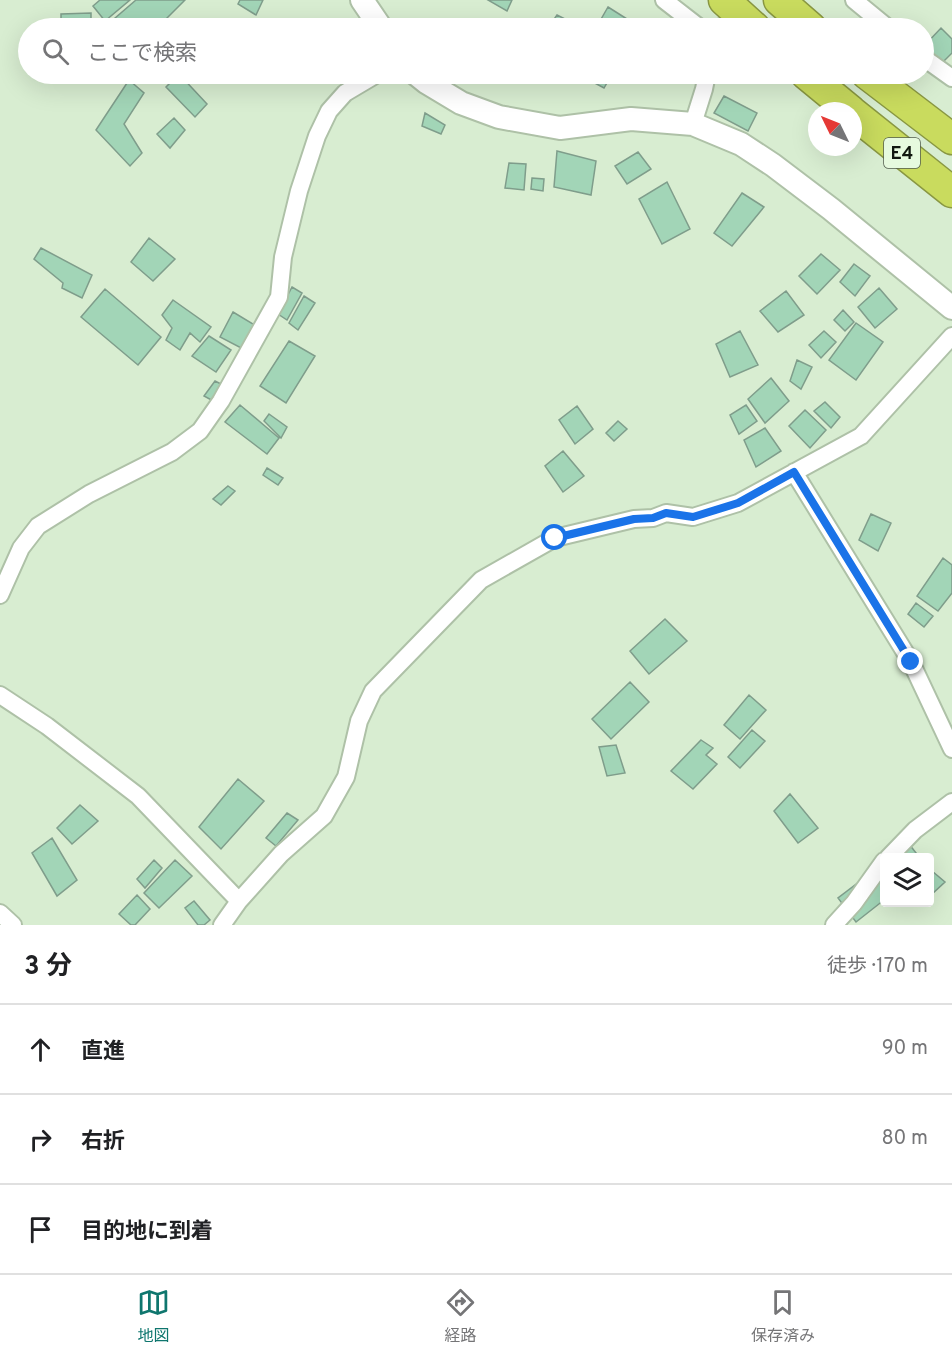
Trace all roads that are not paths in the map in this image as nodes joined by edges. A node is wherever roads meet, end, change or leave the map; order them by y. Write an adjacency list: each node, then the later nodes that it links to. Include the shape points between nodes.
1 (362, 0): 6 (street)
2 (664, 0): 7 (street)
3 (724, 0): 8 (highway)
4 (779, 0): 9 (highway)
5 (854, 0): 10 (street)
6 (374, 18)
7 (687, 18)
8 (744, 18)
9 (800, 18)
10 (876, 18)
11 (934, 65): 12 (street)
12 (952, 78)
13 (360, 84): 26 (street, via 345,93 329,111 317,136 283,257 279,297 200,431 172,452 89,494 38,526 21,548)
14 (429, 84): 20 (street, via 460,103 499,117 560,128 631,119)
15 (705, 84): 20 (street)
16 (818, 84): 18 (highway, E4)
17 (880, 84): 21 (highway, E4)
18 (840, 102)
19 (862, 120): 22 (highway, E4)
20 (693, 124): 23 (street, via 741,144 773,165)
21 (952, 139)
22 (952, 192)
23 (952, 308)
24 (952, 336): 25 (street, via 861,436)
25 (794, 472): 28 (street, via 911,662); 32 (street, via 738,503 693,517 666,513 555,538 481,580 373,691 359,721 346,777 324,816 281,854)
26 (0, 594)
27 (0, 695): 32 (street, via 138,796)
28 (952, 749)
29 (952, 802): 30 (street)
30 (893, 853)
31 (880, 868): 36 (street)
32 (239, 901): 35 (street)
33 (0, 913): 34 (street)
34 (13, 925)
35 (222, 925)
36 (834, 925)

